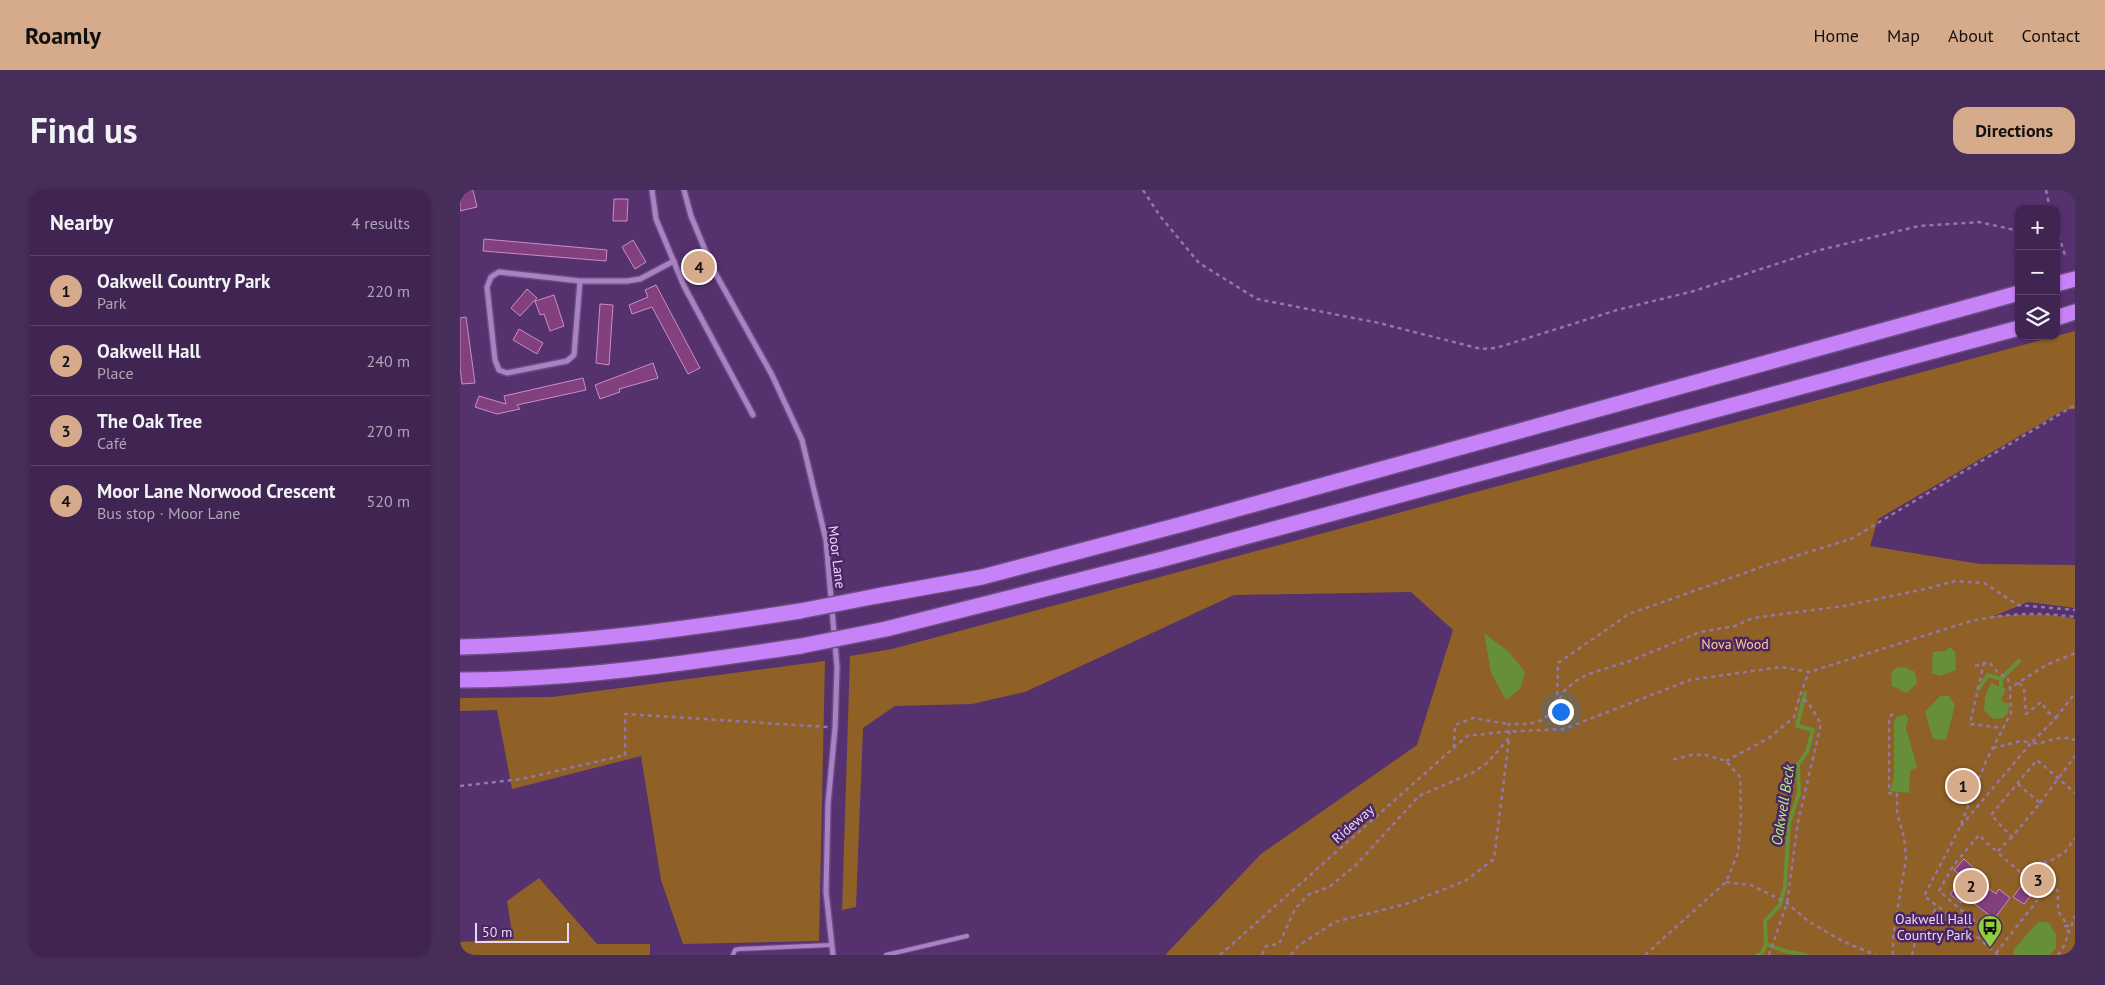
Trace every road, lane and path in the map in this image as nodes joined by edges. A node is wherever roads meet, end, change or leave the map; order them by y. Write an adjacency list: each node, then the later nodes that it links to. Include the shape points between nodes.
1 (652, 190): 9 (street, via 656,219)
2 (684, 190): 10 (street, Moor Lane)
3 (1143, 190): 6 (path, via 1199,263 1258,299 1379,323 1481,349 1496,348 1617,310 1694,291 1816,251 1919,226 1979,222)
4 (2046, 190): 5 (path)
5 (2049, 205)
6 (2015, 230)
7 (2060, 241): 8 (path)
8 (2065, 255)
9 (674, 261): 12 (street, via 640,279); 14 (street)
10 (713, 269): 14 (path); 37 (street, Moor Lane, via 772,375 802,440 826,540 836,667)
11 (2075, 279): 13 (highway)
12 (580, 281): 12 (street, via 574,354 567,361 508,373 500,370 495,360 488,287 491,277 499,272)
13 (2060, 283)
14 (684, 286): 20 (street)
15 (2015, 294): 23 (highway, bridge, via 982,577 701,627 527,645)
16 (2075, 312): 17 (highway)
17 (2060, 317)
18 (2015, 329): 28 (highway, bridge, via 1163,559 886,629 702,661 517,680)
19 (2075, 405): 33 (path, via 1851,539 1629,614 1558,663)
20 (753, 415)
21 (2075, 610): 33 (path, via 2018,605 1984,583 1955,581 1844,606 1753,618 1734,626 1700,632 1577,680 1563,692)
22 (2075, 617): 27 (path, via 1998,615)
23 (460, 647)
24 (2075, 653): 29 (path, via 2046,665)
25 (1984, 663): 26 (path); 30 (path, via 1990,662 1998,673 2008,678); 38 (path, via 1970,724)
26 (1975, 666)
27 (1809, 672): 32 (path); 39 (path, Rideway, via 1781,667 1690,680 1564,729)
28 (460, 680)
29 (2019, 683): 30 (path); 35 (path, via 2024,688 2026,714 2041,702)
30 (2010, 688): 38 (path, via 2011,713)
31 (2075, 693): 35 (path)
32 (1799, 698): 47 (path, via 1794,717 1769,738); 60 (path, via 1808,702 1821,724 1798,822)
33 (1557, 706): 36 (path, via 1543,720)
34 (1894, 712): 77 (path, via 1889,718 1889,793 1898,794 1897,813 1906,859 1893,936)
35 (2056, 718): 42 (path)
36 (1509, 724): 39 (path); 43 (path, via 1473,718 1455,725)
37 (835, 728): 50 (path, via 625,714 625,755 522,779); 66 (street, Moor Lane, via 828,804 826,892)
38 (2002, 728): 44 (path)
39 (1509, 732): 40 (path); 43 (path, Rideway, via 1467,736)
40 (1509, 738): 72 (path, via 1487,763 1474,772 1419,796 1356,865 1329,887 1308,895 1296,909 1279,944 1266,946); 73 (path, via 1494,859 1464,881 1409,903 1335,922 1298,946)
41 (2075, 740): 42 (path, via 2065,737)
42 (2031, 743): 44 (path, via 2021,741); 53 (path)
43 (1454, 748): 71 (path, Rideway)
44 (1992, 748): 53 (path)
45 (2075, 756): 48 (path)
46 (1672, 760): 47 (path, via 1706,755)
47 (1726, 761): 58 (path, via 1740,777 1741,816 1738,853)
48 (2058, 778): 49 (path, via 2037,760); 51 (path); 52 (path)
49 (2018, 784): 52 (path); 54 (path, via 1991,815)
50 (460, 786)
51 (2075, 793)
52 (2040, 803): 54 (path)
53 (1959, 830): 61 (path, via 1924,896)
54 (2012, 837): 56 (path)
55 (2075, 838): 59 (path, via 2065,852 2039,864 2049,872 2040,883)
56 (1997, 852): 57 (path); 63 (path, via 1979,835 1953,866 1939,891 1974,921)
57 (2020, 872)
58 (1726, 882): 60 (path, via 1751,885); 74 (path)
59 (2050, 884): 64 (path, via 2058,891 2058,911); 67 (path)
60 (1786, 902): 75 (path); 76 (path, via 1808,921 1844,942)
61 (1938, 906): 63 (path); 78 (path, via 1916,938)
62 (2075, 916): 64 (path)
63 (1968, 929): 67 (path)
64 (2069, 933): 79 (path)
65 (967, 936): 70 (lane)
66 (831, 945): 68 (lane, via 739,949); 69 (street, Moor Lane)
67 (1997, 954)
68 (732, 955)
69 (832, 955)
70 (886, 955)
71 (1220, 955)
72 (1262, 955)
73 (1291, 955)
74 (1645, 955)
75 (1770, 955)
76 (1876, 955)
77 (1893, 955)
78 (1912, 955)
79 (2058, 955)

